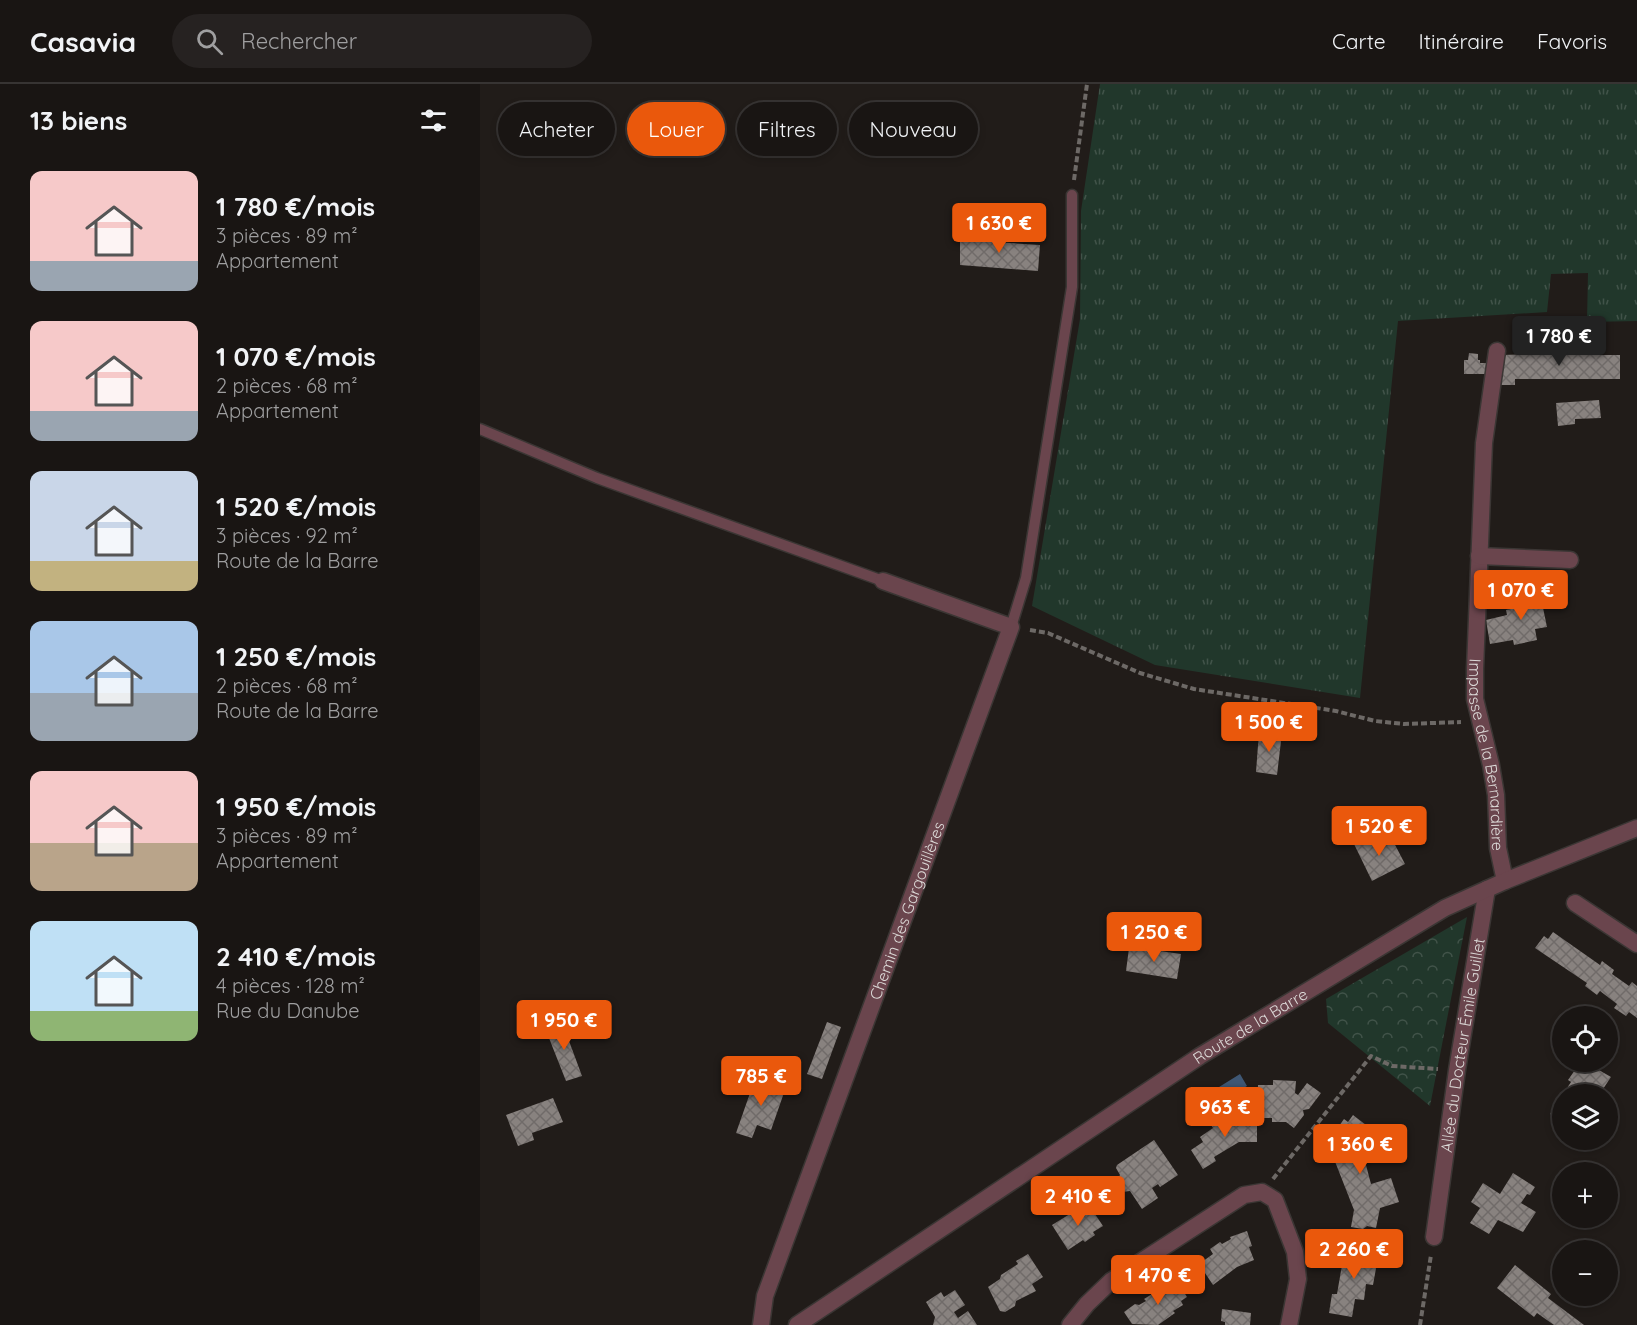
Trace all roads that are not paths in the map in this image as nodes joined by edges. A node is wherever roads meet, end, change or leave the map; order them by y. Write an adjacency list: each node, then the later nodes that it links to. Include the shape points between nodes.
1 (1072, 195): 7 (lane, via 1072,286 1027,568)
2 (1497, 351): 4 (street, Impasse de la Bernardière, via 1484,443)
3 (480, 429): 6 (lane, via 597,478)
4 (1479, 556): 5 (street); 9 (street, Impasse de la Bernardière, via 1475,699 1496,795 1498,848)
5 (1570, 560)
6 (883, 581): 7 (street)
7 (1011, 627): 14 (street, Chemin des Gargouillères, via 765,1296)
8 (1637, 828): 9 (street, Route de la Barre)
9 (1505, 880): 10 (street, Route de la Barre)
10 (1487, 889): 13 (street, Allée du Docteur Émile Guillet, via 1456,1070); 15 (street, Route de la Barre, via 1445,908 1200,1056)
11 (1575, 903): 12 (street)
12 (1637, 944)
13 (1434, 1237)
14 (761, 1325)
15 (797, 1325)
16 (1070, 1325): 17 (street, via 1111,1281 1244,1195 1262,1192 1275,1200 1295,1252 1298,1279)
17 (1289, 1325)

